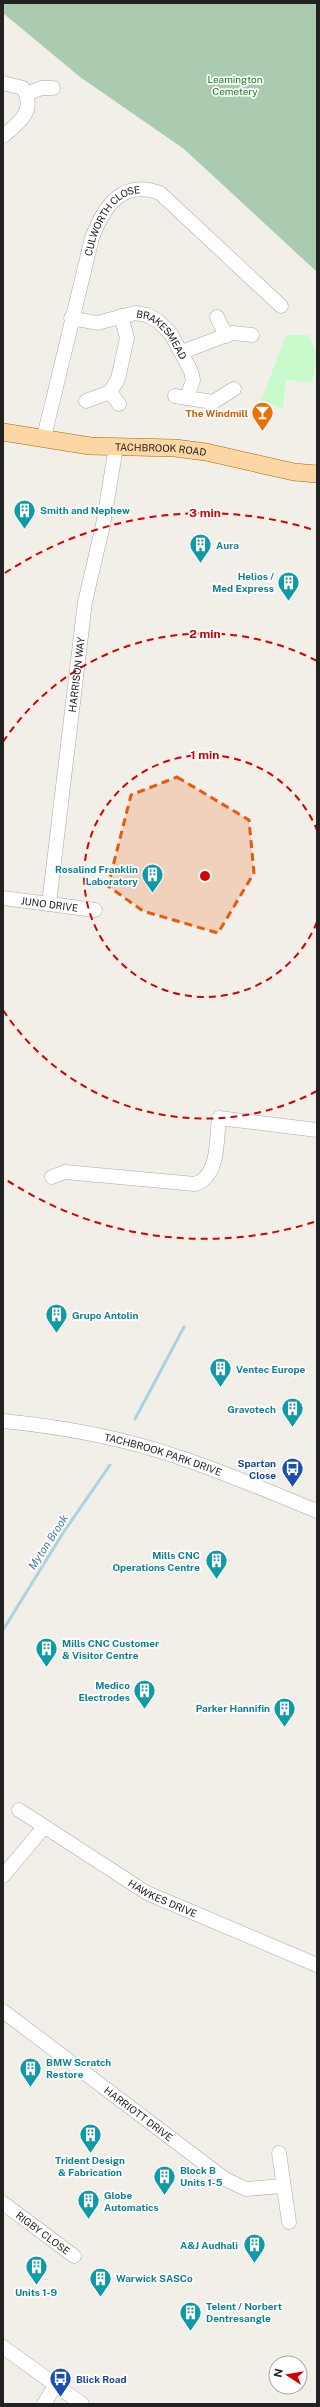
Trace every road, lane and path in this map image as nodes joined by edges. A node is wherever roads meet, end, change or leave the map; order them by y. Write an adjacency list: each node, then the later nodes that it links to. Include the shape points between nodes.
1 (3, 84): 3 (street, via 23,88)
2 (53, 88): 3 (street, via 40,88)
3 (26, 94): 4 (street, via 29,99 24,118)
4 (3, 136)
5 (282, 306): 8 (street, CULWORTH CLOSE, via 255,284 168,200 155,192 140,189 121,194 113,200 101,217 92,238)
6 (121, 316): 8 (street, BRAKESMEAD, via 93,323); 11 (street, BRAKESMEAD, via 141,314 154,318 168,328); 13 (street, via 126,344 118,379)
7 (217, 317): 10 (street)
8 (72, 318): 17 (street, CULWORTH CLOSE)
9 (252, 334): 10 (street, via 237,333)
10 (226, 336): 11 (street)
11 (182, 352): 12 (street, BRAKESMEAD, via 192,376 181,397 213,402)
12 (234, 389)
13 (110, 392): 14 (street); 15 (street)
14 (86, 401)
15 (119, 404)
16 (3, 432): 17 (main road, TACHBROOK ROAD)
17 (44, 438): 18 (main road, TACHBROOK ROAD)
18 (116, 447): 19 (main road, TACHBROOK ROAD, via 175,448 206,452 294,472); 21 (street, HARRISON WAY, via 103,525 85,602)
19 (317, 474)
20 (3, 898): 21 (street, JUNO DRIVE)
21 (49, 904): 22 (street, JUNO DRIVE)
22 (95, 910)
23 (317, 1130): 24 (street, via 219,1118 212,1169 204,1180 195,1184 65,1172)
24 (52, 1177)
25 (3, 1421): 26 (street, TACHBROOK PARK DRIVE, via 86,1432 154,1449 214,1469)
26 (317, 1511)
27 (19, 1810): 28 (street, HAWKES DRIVE)
28 (44, 1827): 29 (street); 30 (street, HAWKES DRIVE, via 147,1893)
29 (3, 1876)
30 (317, 1965)
31 (3, 2011): 33 (street, HARRIOTT DRIVE, via 224,2180 246,2189)
32 (279, 2153): 33 (street)
33 (283, 2186): 35 (street)
34 (6, 2211): 36 (street, RIGBY CLOSE)
35 (289, 2222)
36 (74, 2256)
37 (3, 2347): 38 (street)
38 (55, 2386): 39 (street); 40 (street)
39 (44, 2404)
40 (82, 2404)

